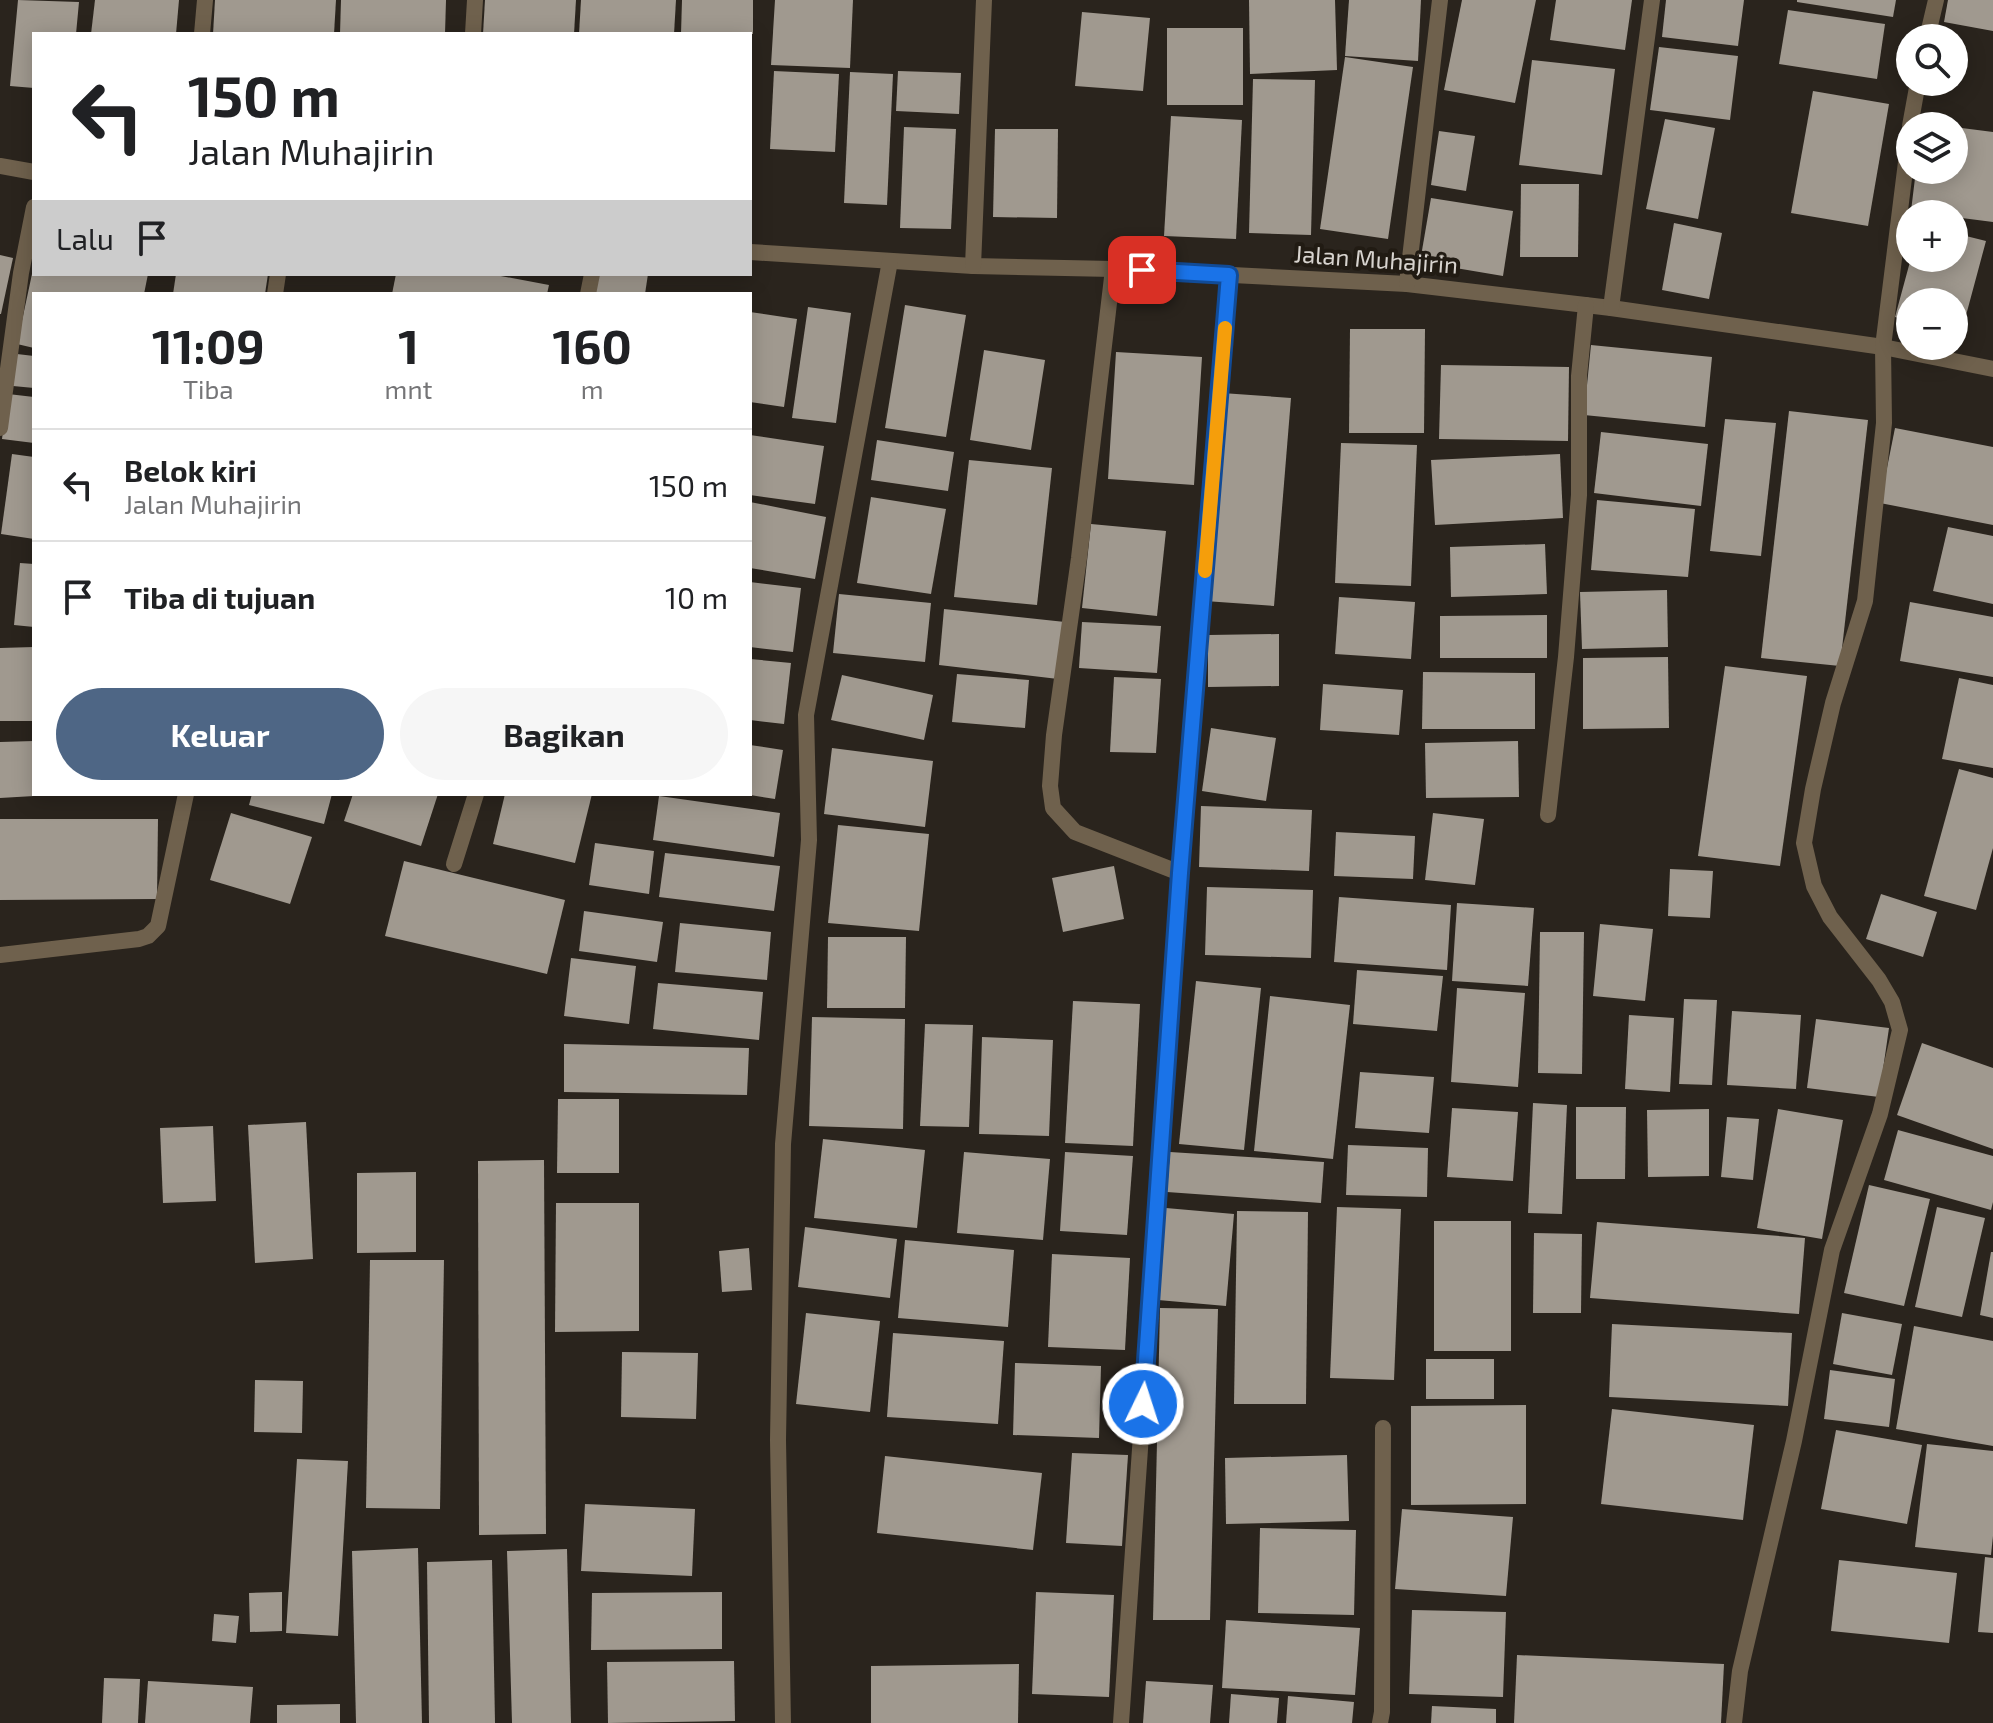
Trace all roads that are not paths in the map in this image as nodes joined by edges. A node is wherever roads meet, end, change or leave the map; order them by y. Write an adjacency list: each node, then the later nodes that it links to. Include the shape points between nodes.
1 (205, 0): 8 (street)
2 (475, 0): 9 (street)
3 (984, 0): 16 (street)
4 (1440, 0): 19 (street)
5 (1652, 0): 21 (street)
6 (1936, 0): 7 (street)
7 (1930, 24)
8 (202, 32)
9 (473, 32)
10 (0, 166): 11 (street)
11 (32, 172)
12 (1903, 184): 22 (street)
13 (32, 217): 24 (street)
14 (752, 252): 15 (street, Jalan Muhajirin)
15 (890, 261): 16 (street, Jalan Muhajirin); 32 (street, via 806,715 809,840 783,1144 778,1440)
16 (973, 266): 17 (street, Jalan Muhajirin)
17 (1113, 269): 18 (street, Jalan Muhajirin); 29 (street, via 1050,786 1053,808 1075,832)
18 (1229, 275): 19 (street, Jalan Muhajirin); 29 (street)
19 (1407, 284): 20 (street, Jalan Muhajirin)
20 (1586, 305): 21 (street, Jalan Muhajirin); 27 (street, via 1579,376 1577,525)
21 (1611, 308): 22 (street, Jalan Muhajirin)
22 (1883, 347): 23 (street, Jalan Muhajirin); 35 (street, via 1884,423 1865,601 1833,703 1804,843 1814,886 1830,917 1879,980 1900,1030 1880,1114 1832,1250 1740,1671)
23 (1993, 369)
24 (0, 428)
25 (186, 796): 30 (street, via 158,926 148,936)
26 (475, 796): 28 (street)
27 (1548, 815)
28 (454, 864)
29 (1180, 873): 33 (street)
30 (0, 955)
31 (1383, 1428): 34 (street)
32 (783, 1723)
33 (1121, 1723)
34 (1380, 1723)
35 (1734, 1723)

